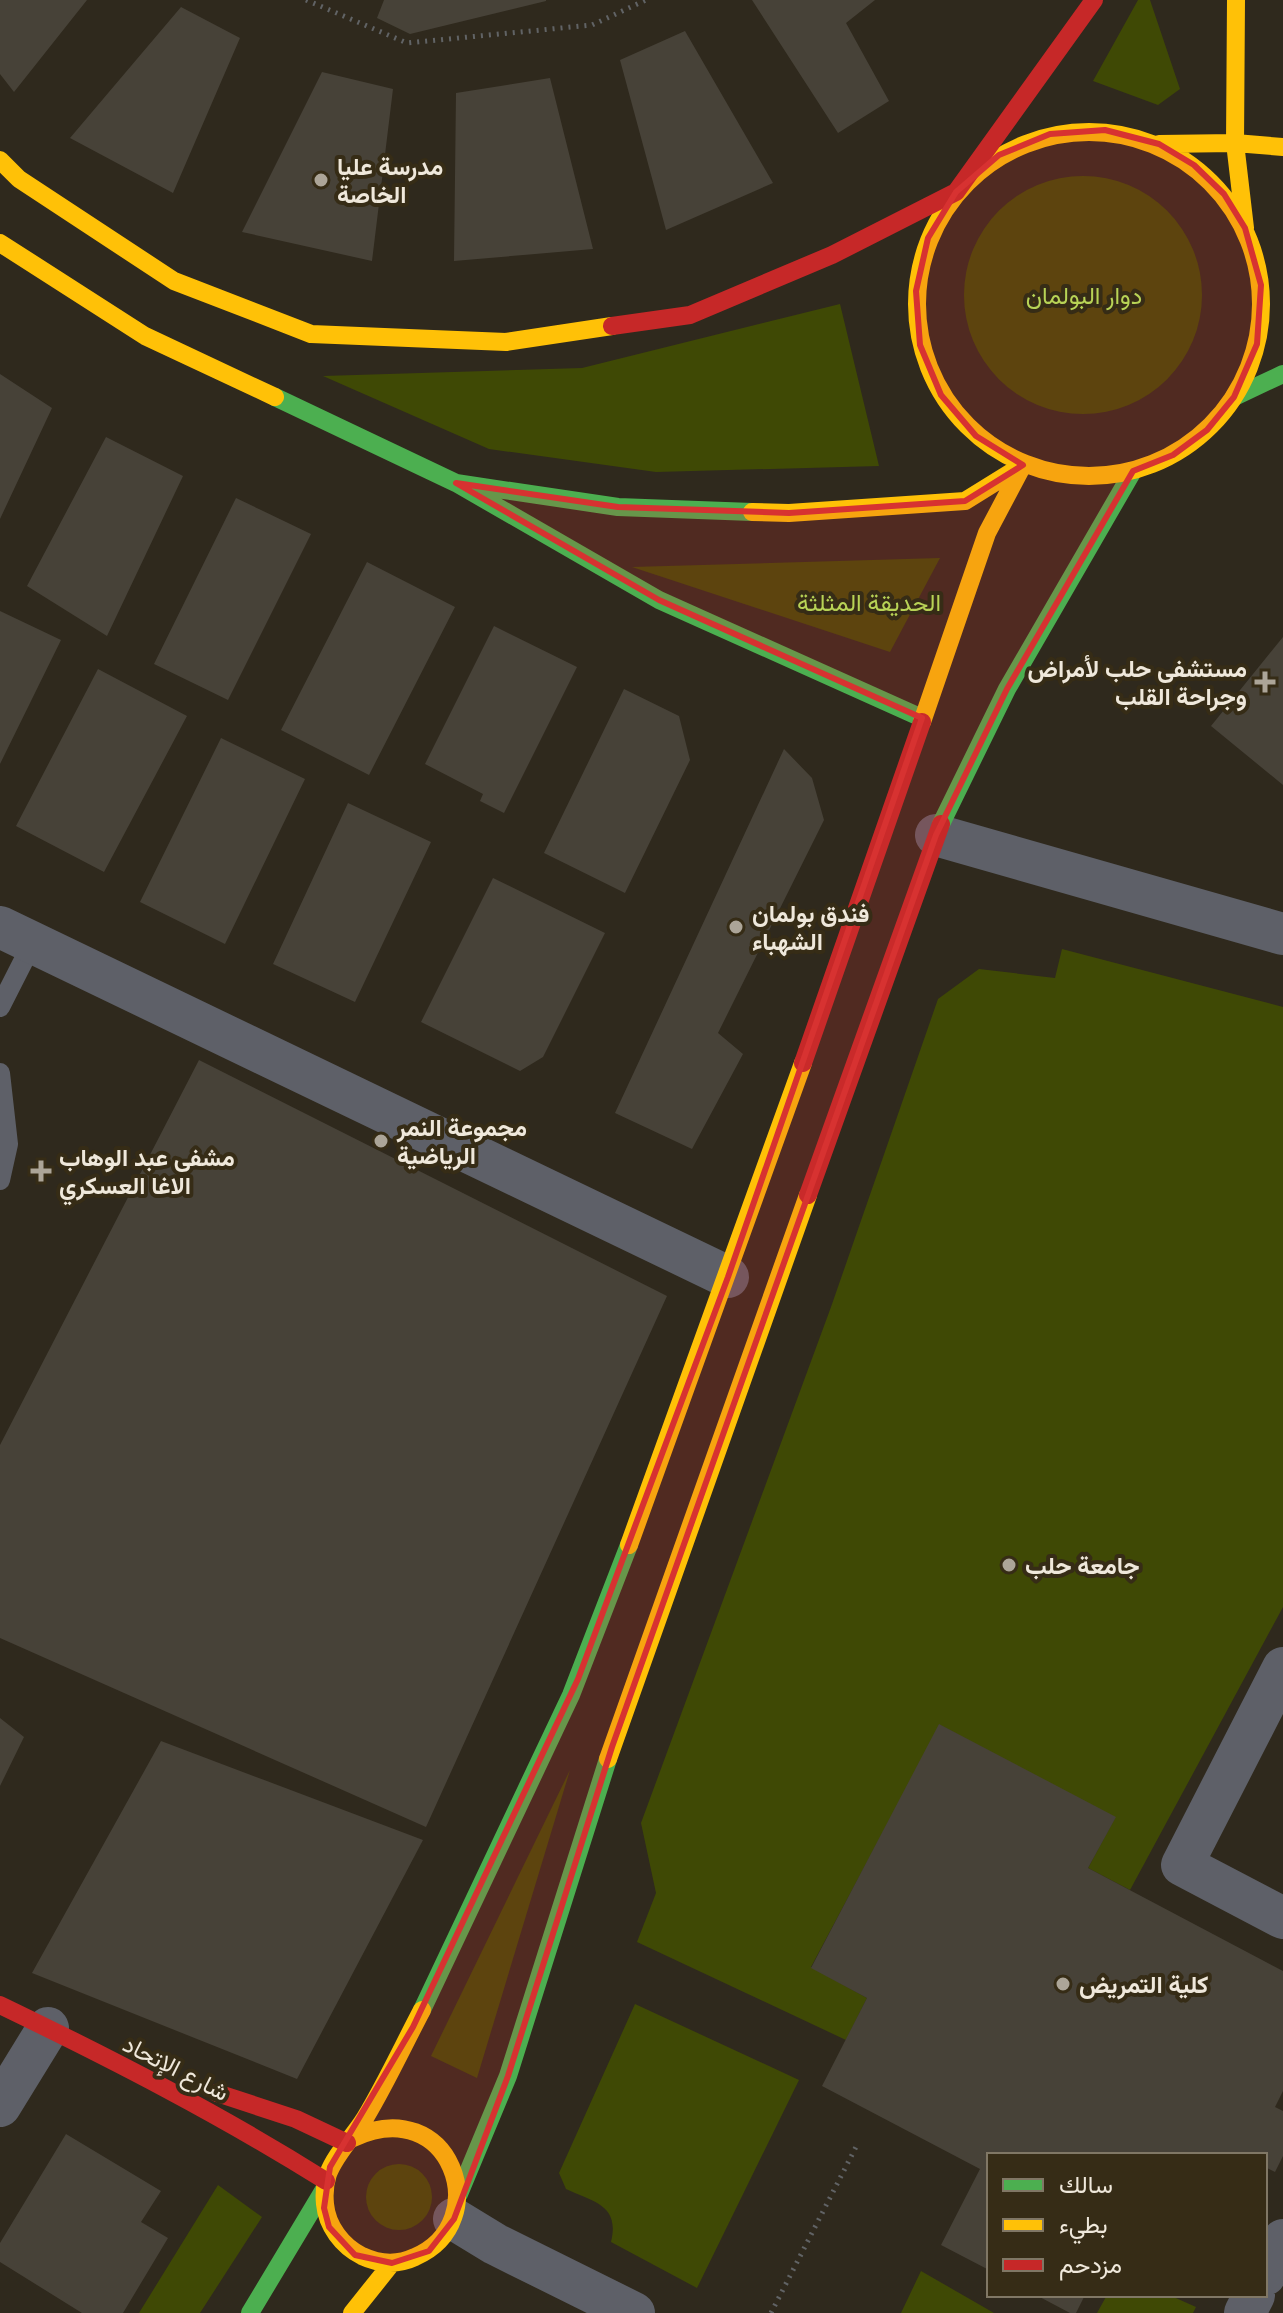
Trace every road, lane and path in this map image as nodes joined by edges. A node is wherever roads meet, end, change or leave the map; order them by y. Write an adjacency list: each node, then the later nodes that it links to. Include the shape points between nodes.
1 (306, 0): 2 (path, via 407,43 592,25)
2 (646, 0)
3 (1094, 0): 9 (main road)
4 (1236, 0): 5 (main road)
5 (1235, 143): 6 (main road); 7 (main road); 10 (main road)
6 (1159, 144): 9 (main road, via 1105,130 1050,134 999,155); 10 (main road, via 1194,165 1224,194)
7 (1283, 147)
8 (0, 160): 9 (main road, via 19,179 174,281 311,334 506,342 690,315 832,255)
9 (956, 192): 14 (main road, via 928,238 916,291 920,345 941,395 976,436)
10 (1245, 228): 13 (main road, via 1261,285 1257,344)
11 (0, 243): 16 (main road, via 145,336)
12 (1283, 374): 13 (main road)
13 (1234, 397): 15 (main road, via 1207,430 1184,447)
14 (1023, 465): 15 (main road, via 1077,477); 16 (main road, via 965,501 789,513 618,507); 17 (main road, via 987,533)
15 (1133, 471): 18 (main road, via 1007,689)
16 (456, 483): 17 (main road, via 659,600)
17 (922, 718): 24 (main road)
18 (936, 835): 19 (street); 34 (main road, via 612,1747 508,2076)
19 (1283, 934)
20 (16, 935): 21 (lane); 24 (street)
21 (0, 1007)
22 (0, 1073): 23 (lane, via 8,1144)
23 (0, 1180)
24 (728, 1277): 31 (main road, via 578,1679 413,2027)
25 (1283, 1668): 26 (street, via 1182,1865)
26 (1283, 1918)
27 (0, 2005): 28 (main road, شارع الإتحاد)
28 (48, 2028): 29 (main road, شارع الإتحاد); 30 (street)
29 (133, 2072): 31 (main road, via 243,2100); 33 (main road, شارع الإتحاد, via 254,2136)
30 (0, 2106)
31 (350, 2140): 33 (main road, via 330,2167); 34 (main road, via 375,2128 400,2127 422,2134 441,2149 454,2170)
32 (858, 2143): 41 (path)
33 (325, 2185): 36 (main road, via 324,2208 340,2242 355,2255); 38 (main road)
34 (456, 2206): 36 (main road, via 444,2237 429,2251); 40 (street, via 495,2244)
35 (1283, 2240): 37 (street)
36 (392, 2263): 39 (main road)
37 (1267, 2271)
38 (250, 2313)
39 (352, 2313)
40 (634, 2313)
41 (771, 2313)

